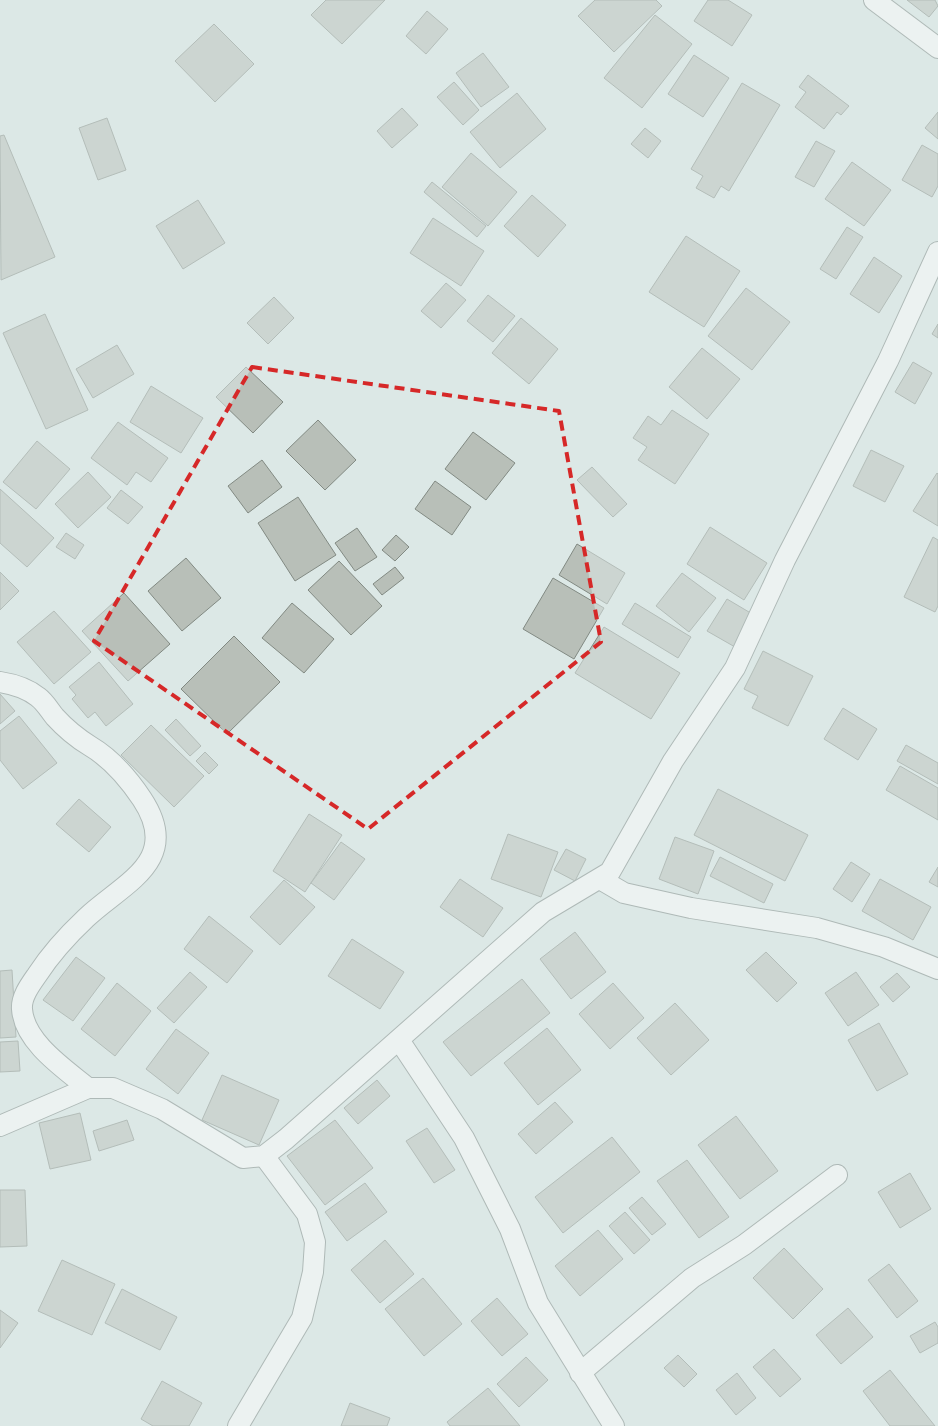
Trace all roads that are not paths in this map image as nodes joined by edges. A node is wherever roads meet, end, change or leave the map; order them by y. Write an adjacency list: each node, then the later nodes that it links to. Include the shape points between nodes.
1 (874, 0): 2 (street)
2 (938, 48)
3 (938, 252): 5 (street, via 888,362 785,560 735,668 674,761 610,872)
4 (0, 682): 8 (street, via 14,684 39,697 56,718 116,766 140,795 156,826 155,845 147,867 86,918 41,968 26,991 22,1009 32,1037 50,1057)
5 (600, 879): 6 (street, via 624,893 691,908 817,928 884,946); 7 (street, via 543,912)
6 (938, 969)
7 (399, 1040): 10 (street); 12 (street, via 464,1138 510,1229 538,1303)
8 (88, 1088): 9 (street); 10 (street, via 113,1088 162,1109 243,1158)
9 (0, 1126)
10 (264, 1156): 13 (street, via 308,1214 315,1242 313,1272 302,1318)
11 (837, 1175): 12 (street, via 744,1245 692,1278)
12 (580, 1373): 14 (street)
13 (238, 1426)
14 (614, 1426)

